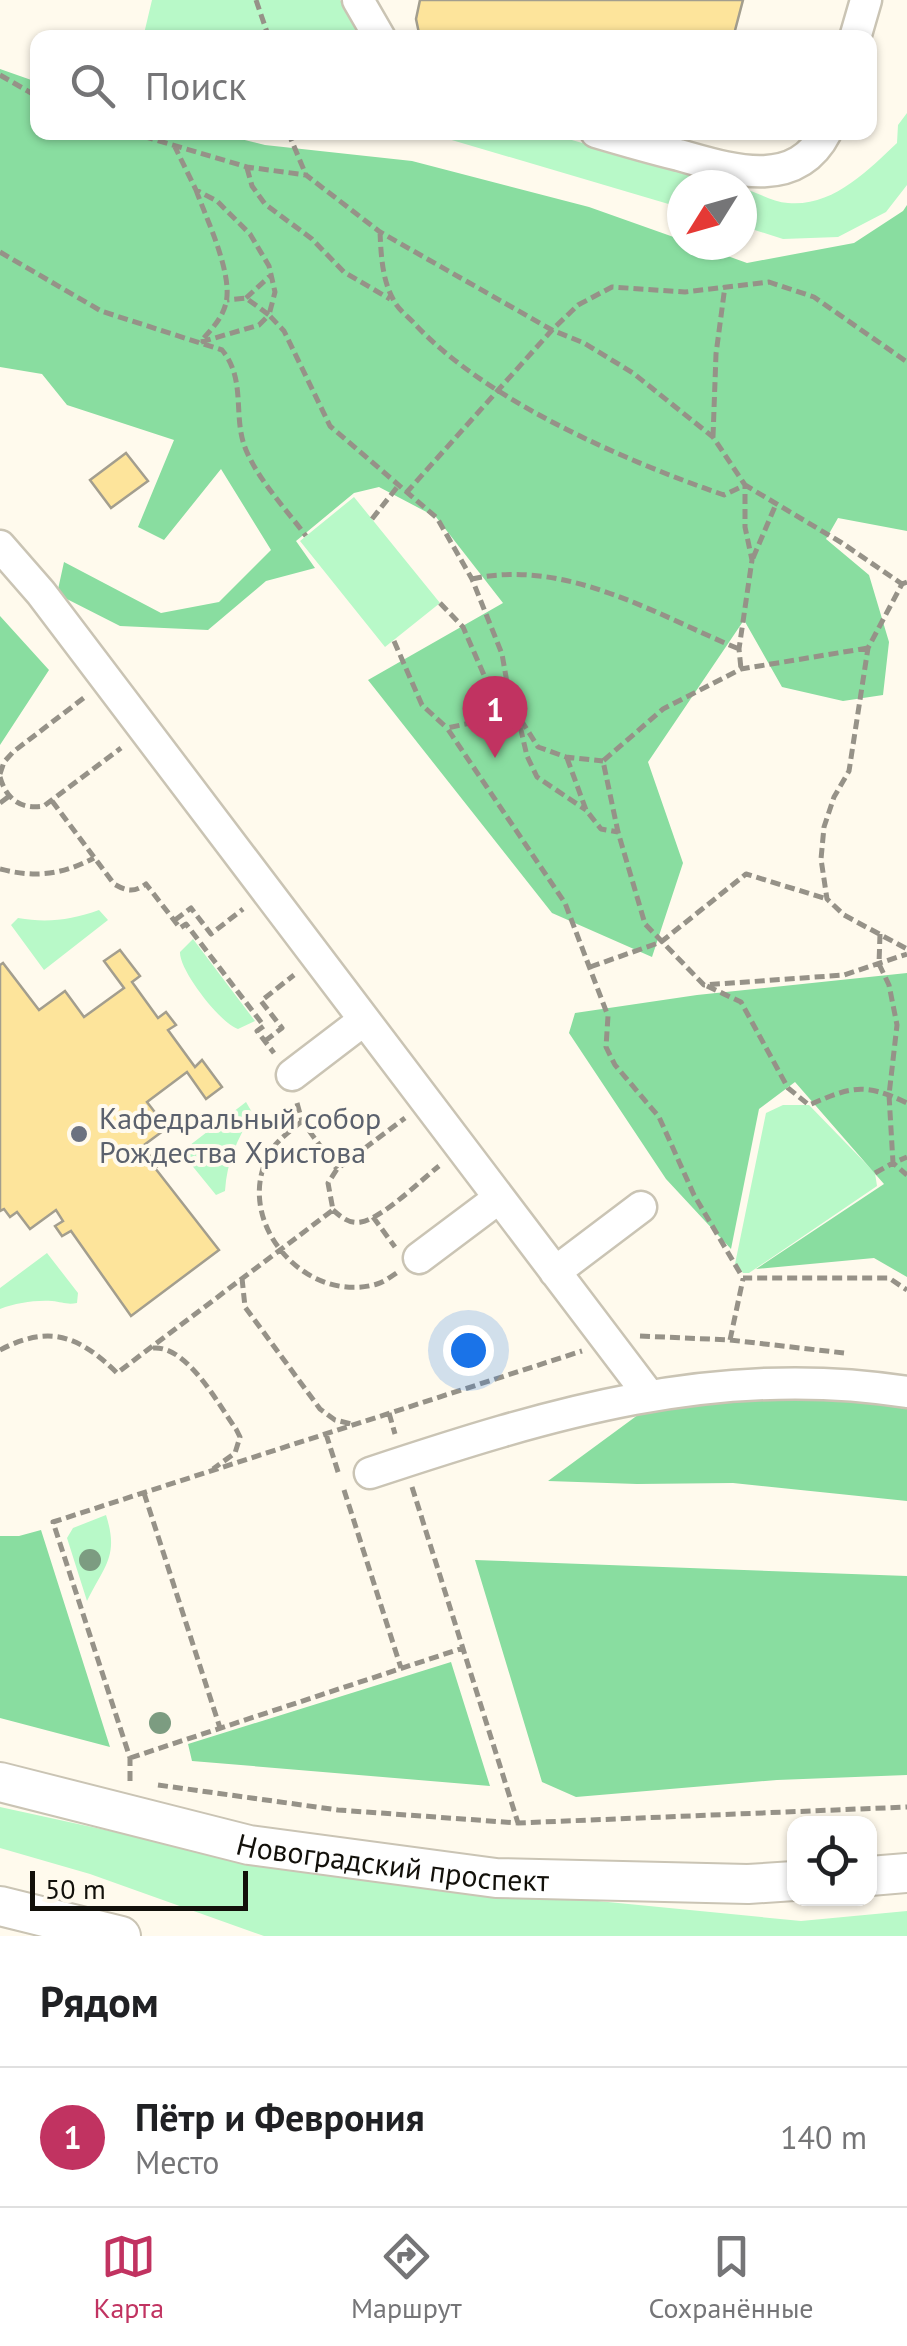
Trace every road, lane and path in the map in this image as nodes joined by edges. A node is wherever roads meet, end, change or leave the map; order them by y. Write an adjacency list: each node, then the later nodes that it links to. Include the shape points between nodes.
1 (256, 0): 4 (path)
2 (358, 0): 5 (lane)
3 (866, 0): 6 (lane)
4 (266, 30)
5 (375, 30)
6 (857, 30)
7 (0, 75): 8 (path)
8 (30, 92)
9 (155, 140): 13 (path)
10 (291, 140): 15 (path)
11 (625, 140): 12 (lane, via 743,173 778,170 806,157)
12 (820, 140)
13 (174, 146): 14 (path); 16 (path)
14 (247, 167): 15 (path); 23 (path, via 266,204 344,272)
15 (306, 176): 17 (path)
16 (196, 190): 19 (path, via 217,200 250,234); 22 (path, via 218,249)
17 (380, 232): 23 (path); 25 (path)
18 (0, 252): 26 (path, via 100,311)
19 (272, 275): 21 (path); 24 (path)
20 (726, 286): 25 (path, via 685,292 612,288 578,305); 27 (path, via 769,282 814,297); 29 (path)
21 (246, 298): 22 (path); 24 (path)
22 (227, 300): 26 (path)
23 (393, 301): 28 (path, via 438,350)
24 (269, 315): 26 (path, via 259,325); 31 (path, via 284,331 330,426)
25 (552, 330): 28 (path); 29 (path, via 633,373)
26 (200, 342): 35 (path, via 222,350 232,363 243,445)
27 (907, 362)
28 (497, 388): 30 (path, via 660,473 724,495); 32 (path)
29 (713, 437): 30 (path)
30 (745, 485): 33 (path); 37 (path)
31 (398, 486): 32 (path); 34 (path)
32 (406, 492): 38 (path, via 437,518)
33 (776, 504): 37 (path); 39 (path)
34 (372, 518)
35 (306, 536)
36 (0, 546): 69 (lane)
37 (752, 560): 43 (path)
38 (472, 578): 43 (path, via 501,572 573,580); 46 (path, via 502,654)
39 (904, 583): 42 (path)
40 (440, 603): 46 (path)
41 (394, 640): 47 (path, via 411,687)
42 (868, 648): 44 (path); 59 (path, via 849,771 824,826)
43 (738, 649): 44 (path)
44 (740, 669): 50 (path, via 663,709)
45 (88, 695): 51 (path, via 13,752)
46 (514, 712): 47 (path); 49 (path, via 538,747); 55 (path, via 536,777)
47 (447, 728): 66 (path, via 565,903)
48 (126, 744): 53 (path)
49 (566, 757): 50 (path); 55 (path)
50 (603, 761): 56 (path)
51 (0, 776): 52 (path)
52 (8, 797): 53 (path, via 36,808); 54 (path)
53 (52, 801): 57 (path)
54 (0, 803)
55 (586, 810): 56 (path, via 601,830)
56 (618, 832): 63 (path, via 645,924)
57 (94, 858): 58 (path, via 46,875); 61 (path, via 121,888 146,884)
58 (0, 869)
59 (827, 899): 62 (path); 63 (path, via 746,874)
60 (249, 904): 61 (path, via 211,934 190,908)
61 (174, 921): 70 (path, via 180,928 186,924 253,1011)
62 (880, 934): 64 (path); 65 (path)
63 (661, 942): 66 (path); 68 (path)
64 (907, 951): 65 (path)
65 (879, 964): 68 (path, via 844,975); 72 (path, via 897,1025)
66 (590, 966): 88 (path, via 608,1016 606,1048 614,1065 659,1117 694,1195)
67 (300, 970): 70 (path, via 261,1001 282,1028)
68 (704, 985): 72 (path, via 741,1002 788,1088 808,1105 850,1088)
69 (364, 1020): 71 (lane); 81 (lane)
70 (265, 1041): 71 (path)
71 (292, 1075)
72 (889, 1094): 73 (path); 77 (path)
73 (907, 1103)
74 (410, 1114): 78 (path)
75 (907, 1157): 77 (path)
76 (446, 1161): 83 (path, via 374,1217 358,1222)
77 (893, 1164): 79 (path); 80 (path)
78 (336, 1169): 83 (path, via 328,1183); 84 (path, via 302,1120 273,1148 261,1179 262,1216)
79 (875, 1173)
80 (907, 1175)
81 (499, 1198): 85 (lane); 86 (lane)
82 (641, 1207): 86 (lane)
83 (333, 1210): 84 (path)
84 (278, 1251): 85 (path, via 310,1278 343,1287 378,1284); 87 (path)
85 (414, 1262)
86 (555, 1272): 94 (lane)
87 (242, 1278): 91 (path); 96 (path, via 244,1307 320,1409)
88 (743, 1278): 89 (path, via 889,1278); 90 (path)
89 (907, 1290)
90 (730, 1340)
91 (149, 1349): 92 (path, via 116,1373 91,1348 60,1336 22,1338); 99 (path, via 184,1358 240,1436 235,1453)
92 (0, 1350)
93 (907, 1392): 94 (lane, via 816,1381)
94 (648, 1394): 98 (lane)
95 (389, 1413): 98 (path)
96 (355, 1424)
97 (326, 1434): 103 (path)
98 (404, 1462): 100 (lane); 102 (path)
99 (207, 1473)
100 (370, 1473)
101 (144, 1493): 104 (path)
102 (463, 1648): 103 (path); 111 (path)
103 (401, 1668): 104 (path)
104 (220, 1728): 105 (path)
105 (130, 1758)
106 (112, 1776): 107 (path)
107 (130, 1781)
108 (0, 1782): 114 (main road, Новоградский проспект, via 249,1844 496,1878)
109 (149, 1784): 111 (path, via 338,1810)
110 (907, 1807): 111 (path)
111 (518, 1823)
112 (907, 1874): 113 (main road)
113 (877, 1876)
114 (787, 1881)
115 (0, 1906): 116 (main road)
116 (121, 1936)

